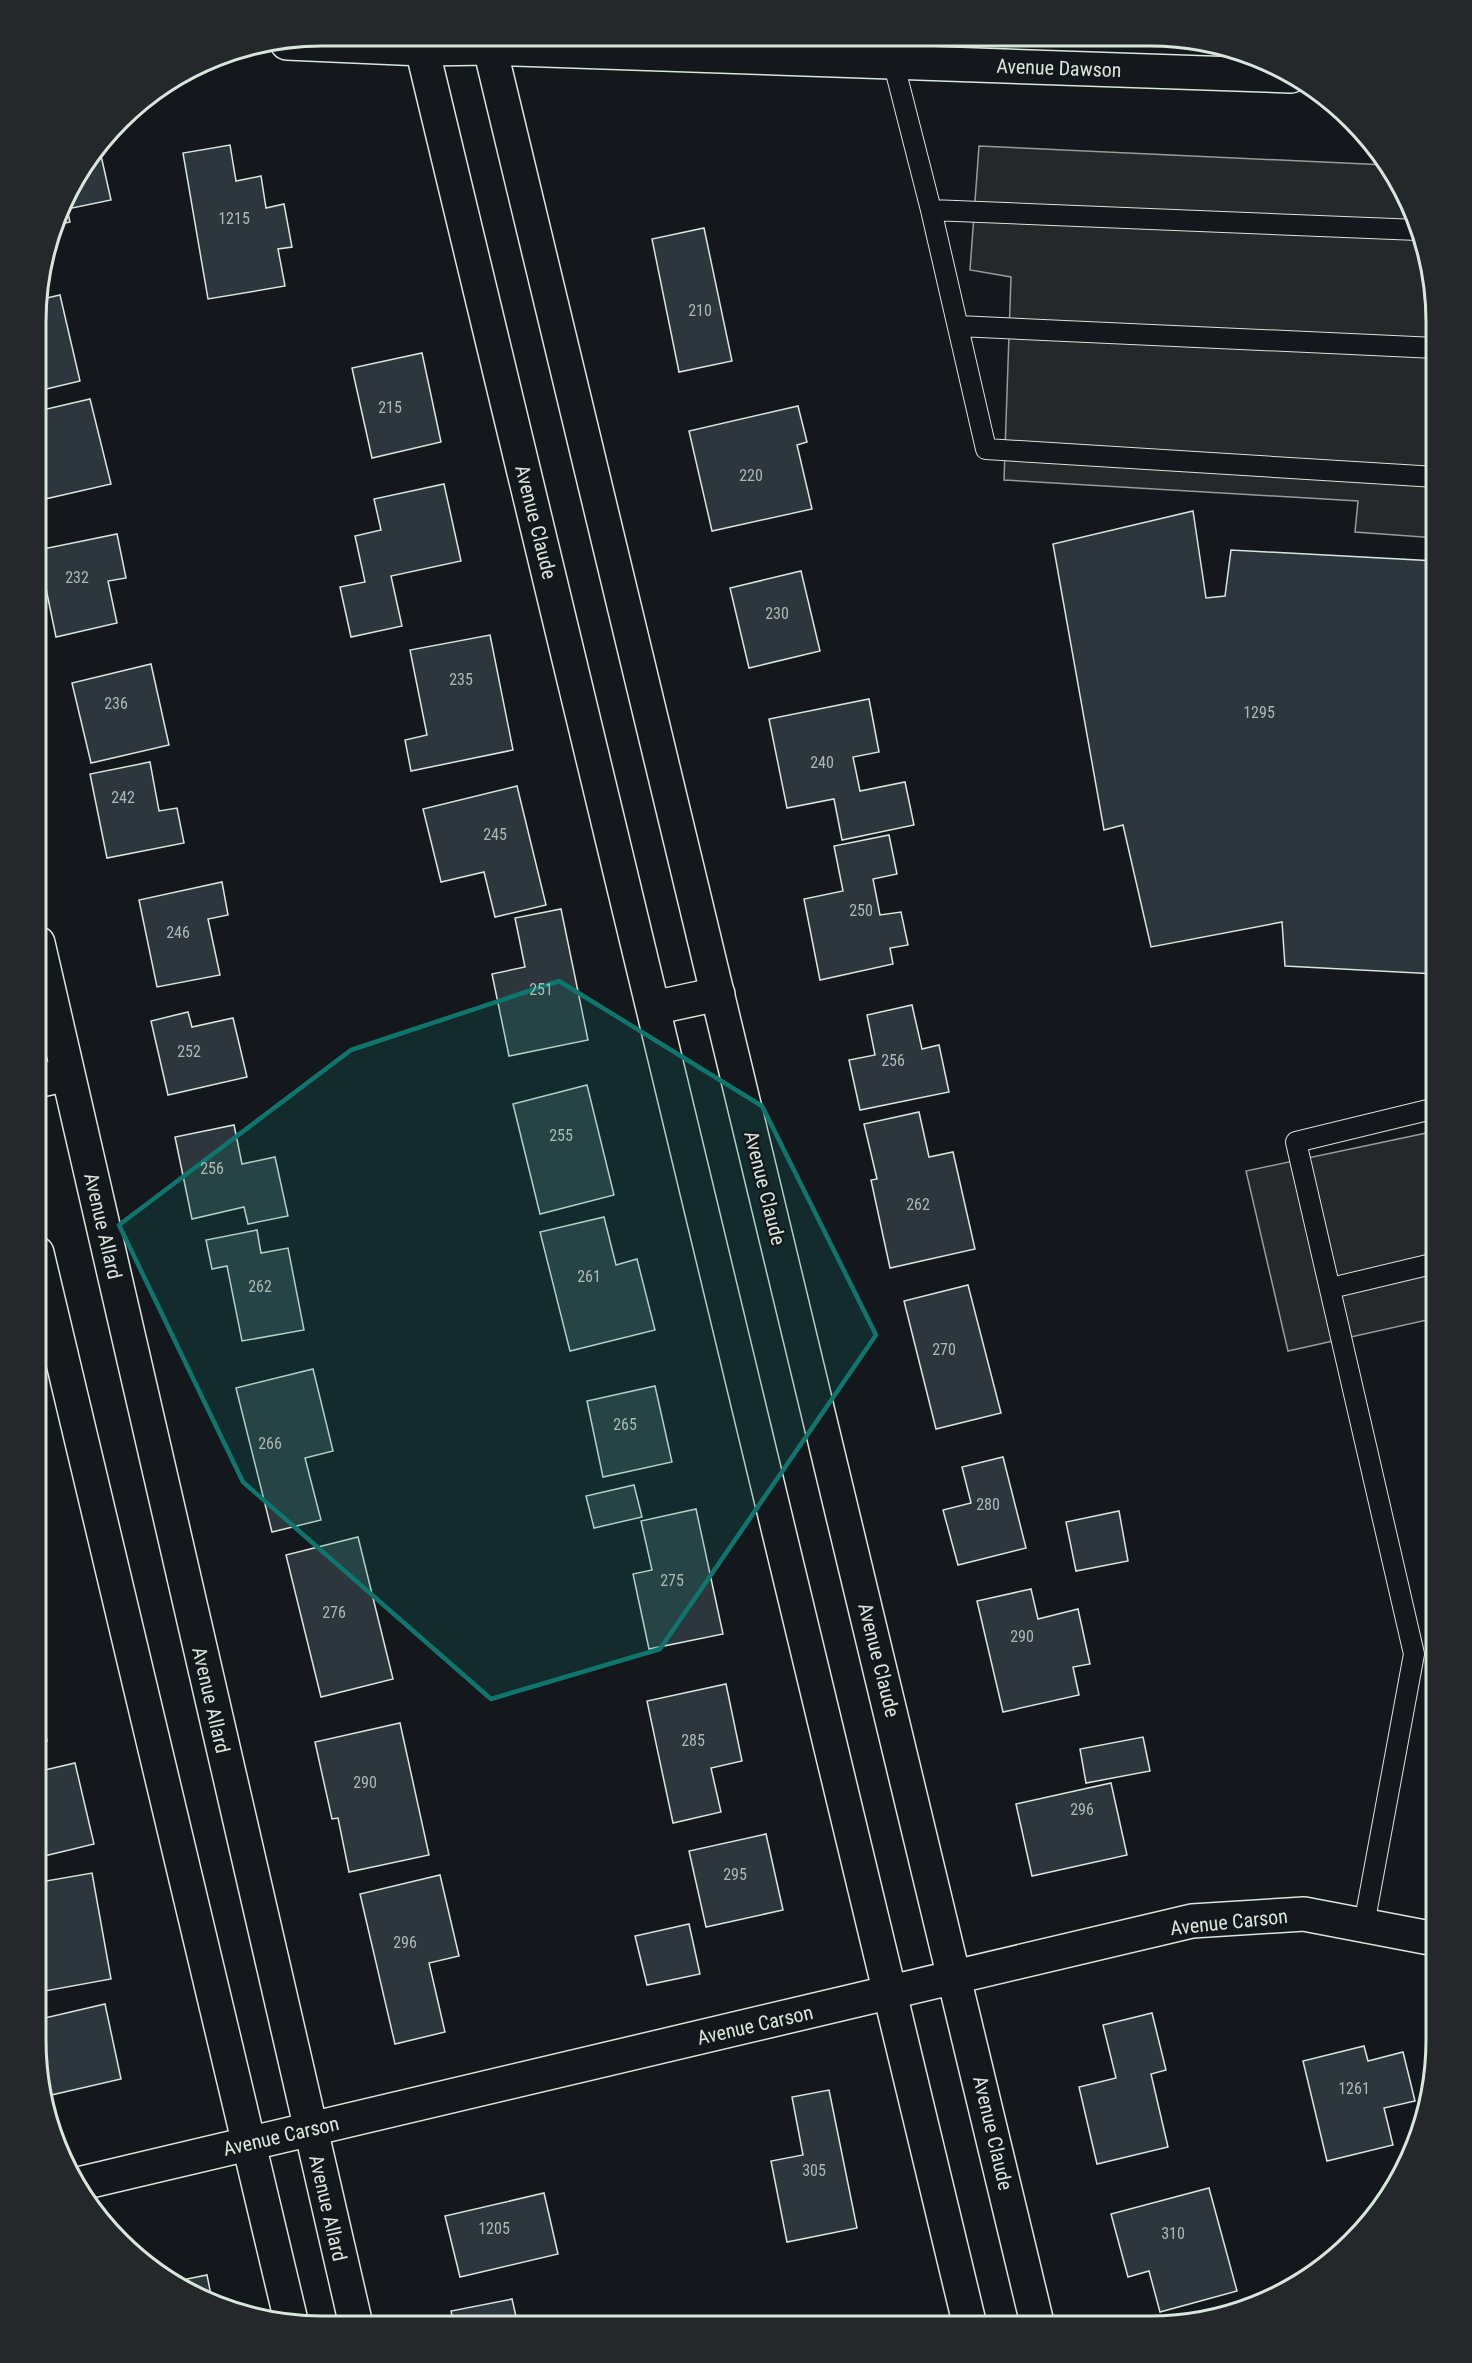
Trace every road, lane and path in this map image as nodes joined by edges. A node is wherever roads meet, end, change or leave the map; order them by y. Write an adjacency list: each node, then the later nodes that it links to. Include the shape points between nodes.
1 (422, 46): 12 (street, Avenue Claude)
2 (489, 46): 11 (street, Avenue Claude)
3 (573, 46): 4 (street, Avenue Dawson)
4 (893, 61): 5 (street, Avenue Dawson); 6 (lane)
5 (1273, 75)
6 (931, 210): 7 (lane); 8 (lane)
7 (1409, 230)
8 (958, 326): 9 (lane); 10 (lane, via 986,449)
9 (1426, 348)
10 (1426, 476)
11 (718, 994): 12 (street); 21 (street, Avenue Claude)
12 (653, 1008): 22 (street, Avenue Claude)
13 (46, 1014): 14 (street, Avenue Allard)
14 (53, 1077): 23 (street, Avenue Allard)
15 (1426, 1110): 17 (lane, via 1296,1142)
16 (1426, 1265): 17 (lane)
17 (1331, 1288): 19 (lane, via 1414,1654)
18 (46, 1291): 24 (street)
19 (1364, 1925): 20 (street, Avenue Carson); 21 (street, Avenue Carson, via 1304,1914 1192,1921)
20 (1426, 1937)
21 (956, 1977): 22 (street, Avenue Carson); 29 (street, Avenue Claude)
22 (890, 1992): 23 (street, Avenue Carson); 28 (street, Avenue Claude)
23 (309, 2130): 24 (street, Avenue Carson); 27 (street, Avenue Allard)
24 (250, 2144): 25 (street, Avenue Carson); 26 (street)
25 (85, 2182)
26 (290, 2314)
27 (354, 2316)
28 (968, 2316)
29 (1035, 2316)

